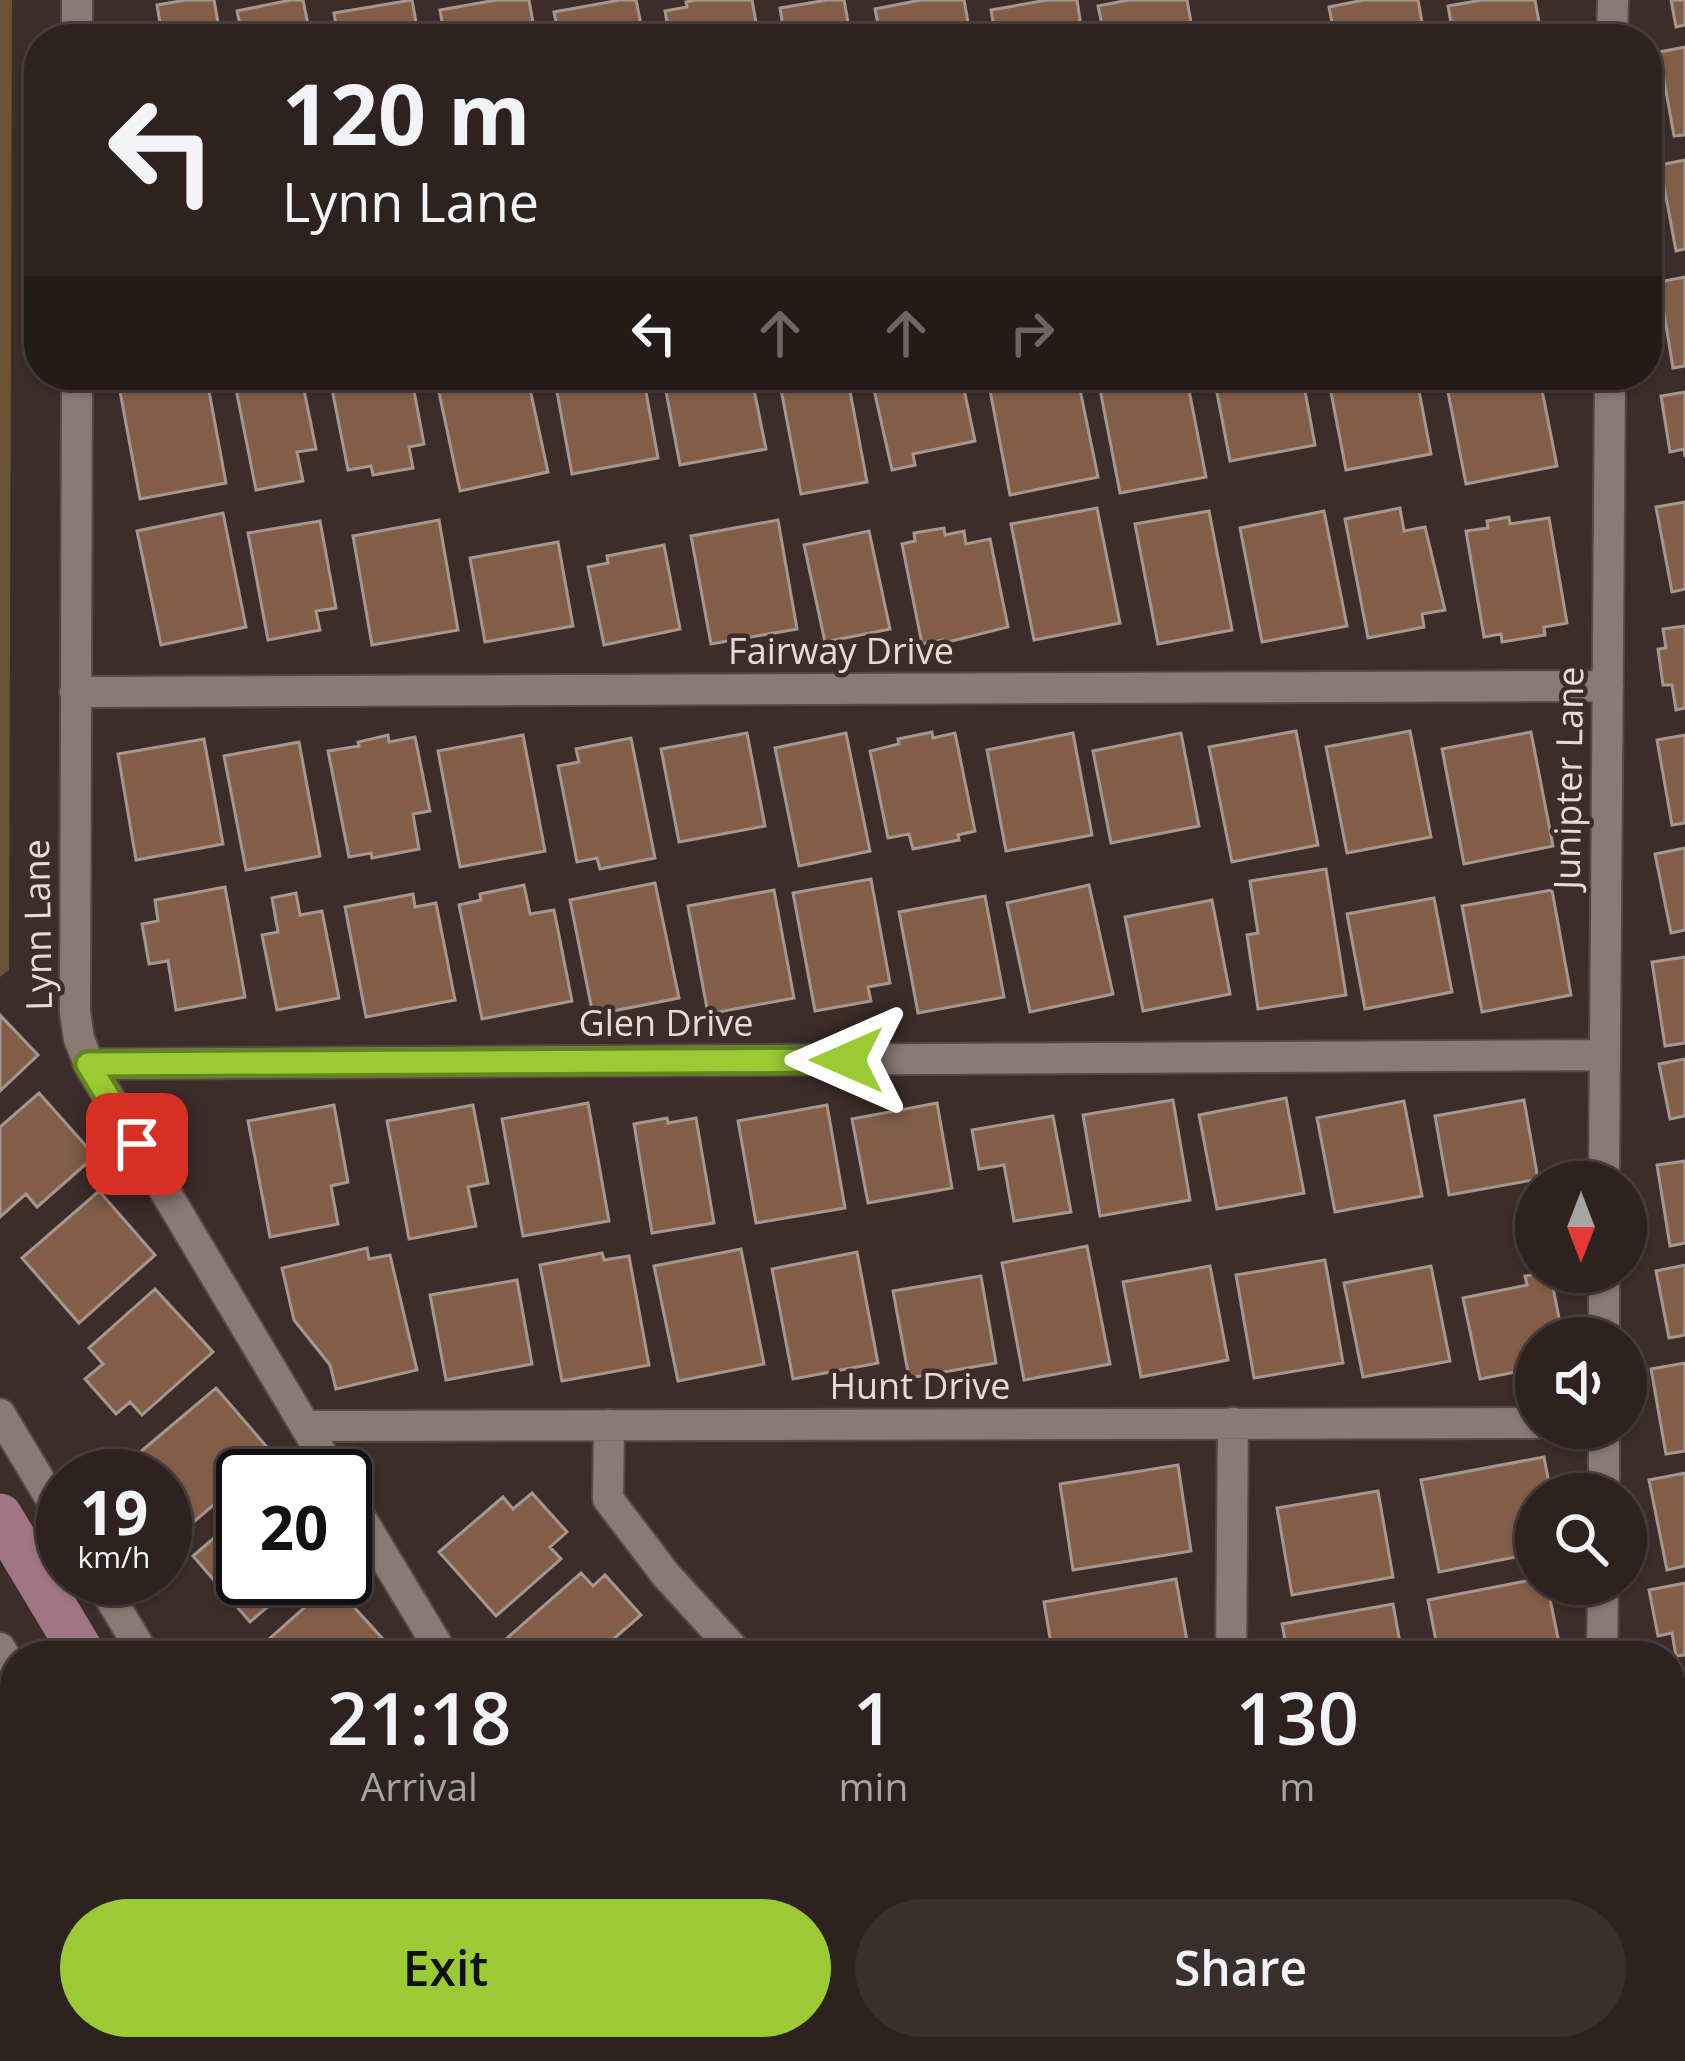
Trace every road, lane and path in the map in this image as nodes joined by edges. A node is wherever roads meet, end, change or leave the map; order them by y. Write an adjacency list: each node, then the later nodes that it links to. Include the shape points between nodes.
1 (77, 390): 4 (lane, Lynn Lane)
2 (1610, 390): 3 (lane, Junipter Lane)
3 (1608, 686): 4 (lane, Fairway Drive); 5 (lane, Junipter Lane)
4 (75, 692): 6 (lane, Lynn Lane, via 75,1012)
5 (1605, 1055): 6 (lane, Glen Drive); 7 (lane, Junipter Lane)
6 (88, 1064): 12 (lane, Lynn Lane)
7 (1604, 1161)
8 (0, 1414): 14 (lane)
9 (1233, 1423): 10 (lane, Hunt Drive); 11 (lane, Hunt Drive); 21 (lane)
10 (1515, 1423)
11 (609, 1425): 12 (lane, Hunt Drive); 20 (lane, via 608,1499)
12 (305, 1426): 13 (lane, Lynn Lane)
13 (319, 1449)
14 (36, 1474)
15 (372, 1537): 19 (lane)
16 (114, 1605): 18 (lane)
17 (1603, 1605): 22 (lane)
18 (136, 1641)
19 (435, 1641)
20 (726, 1641)
21 (1231, 1641)
22 (1602, 1641)

